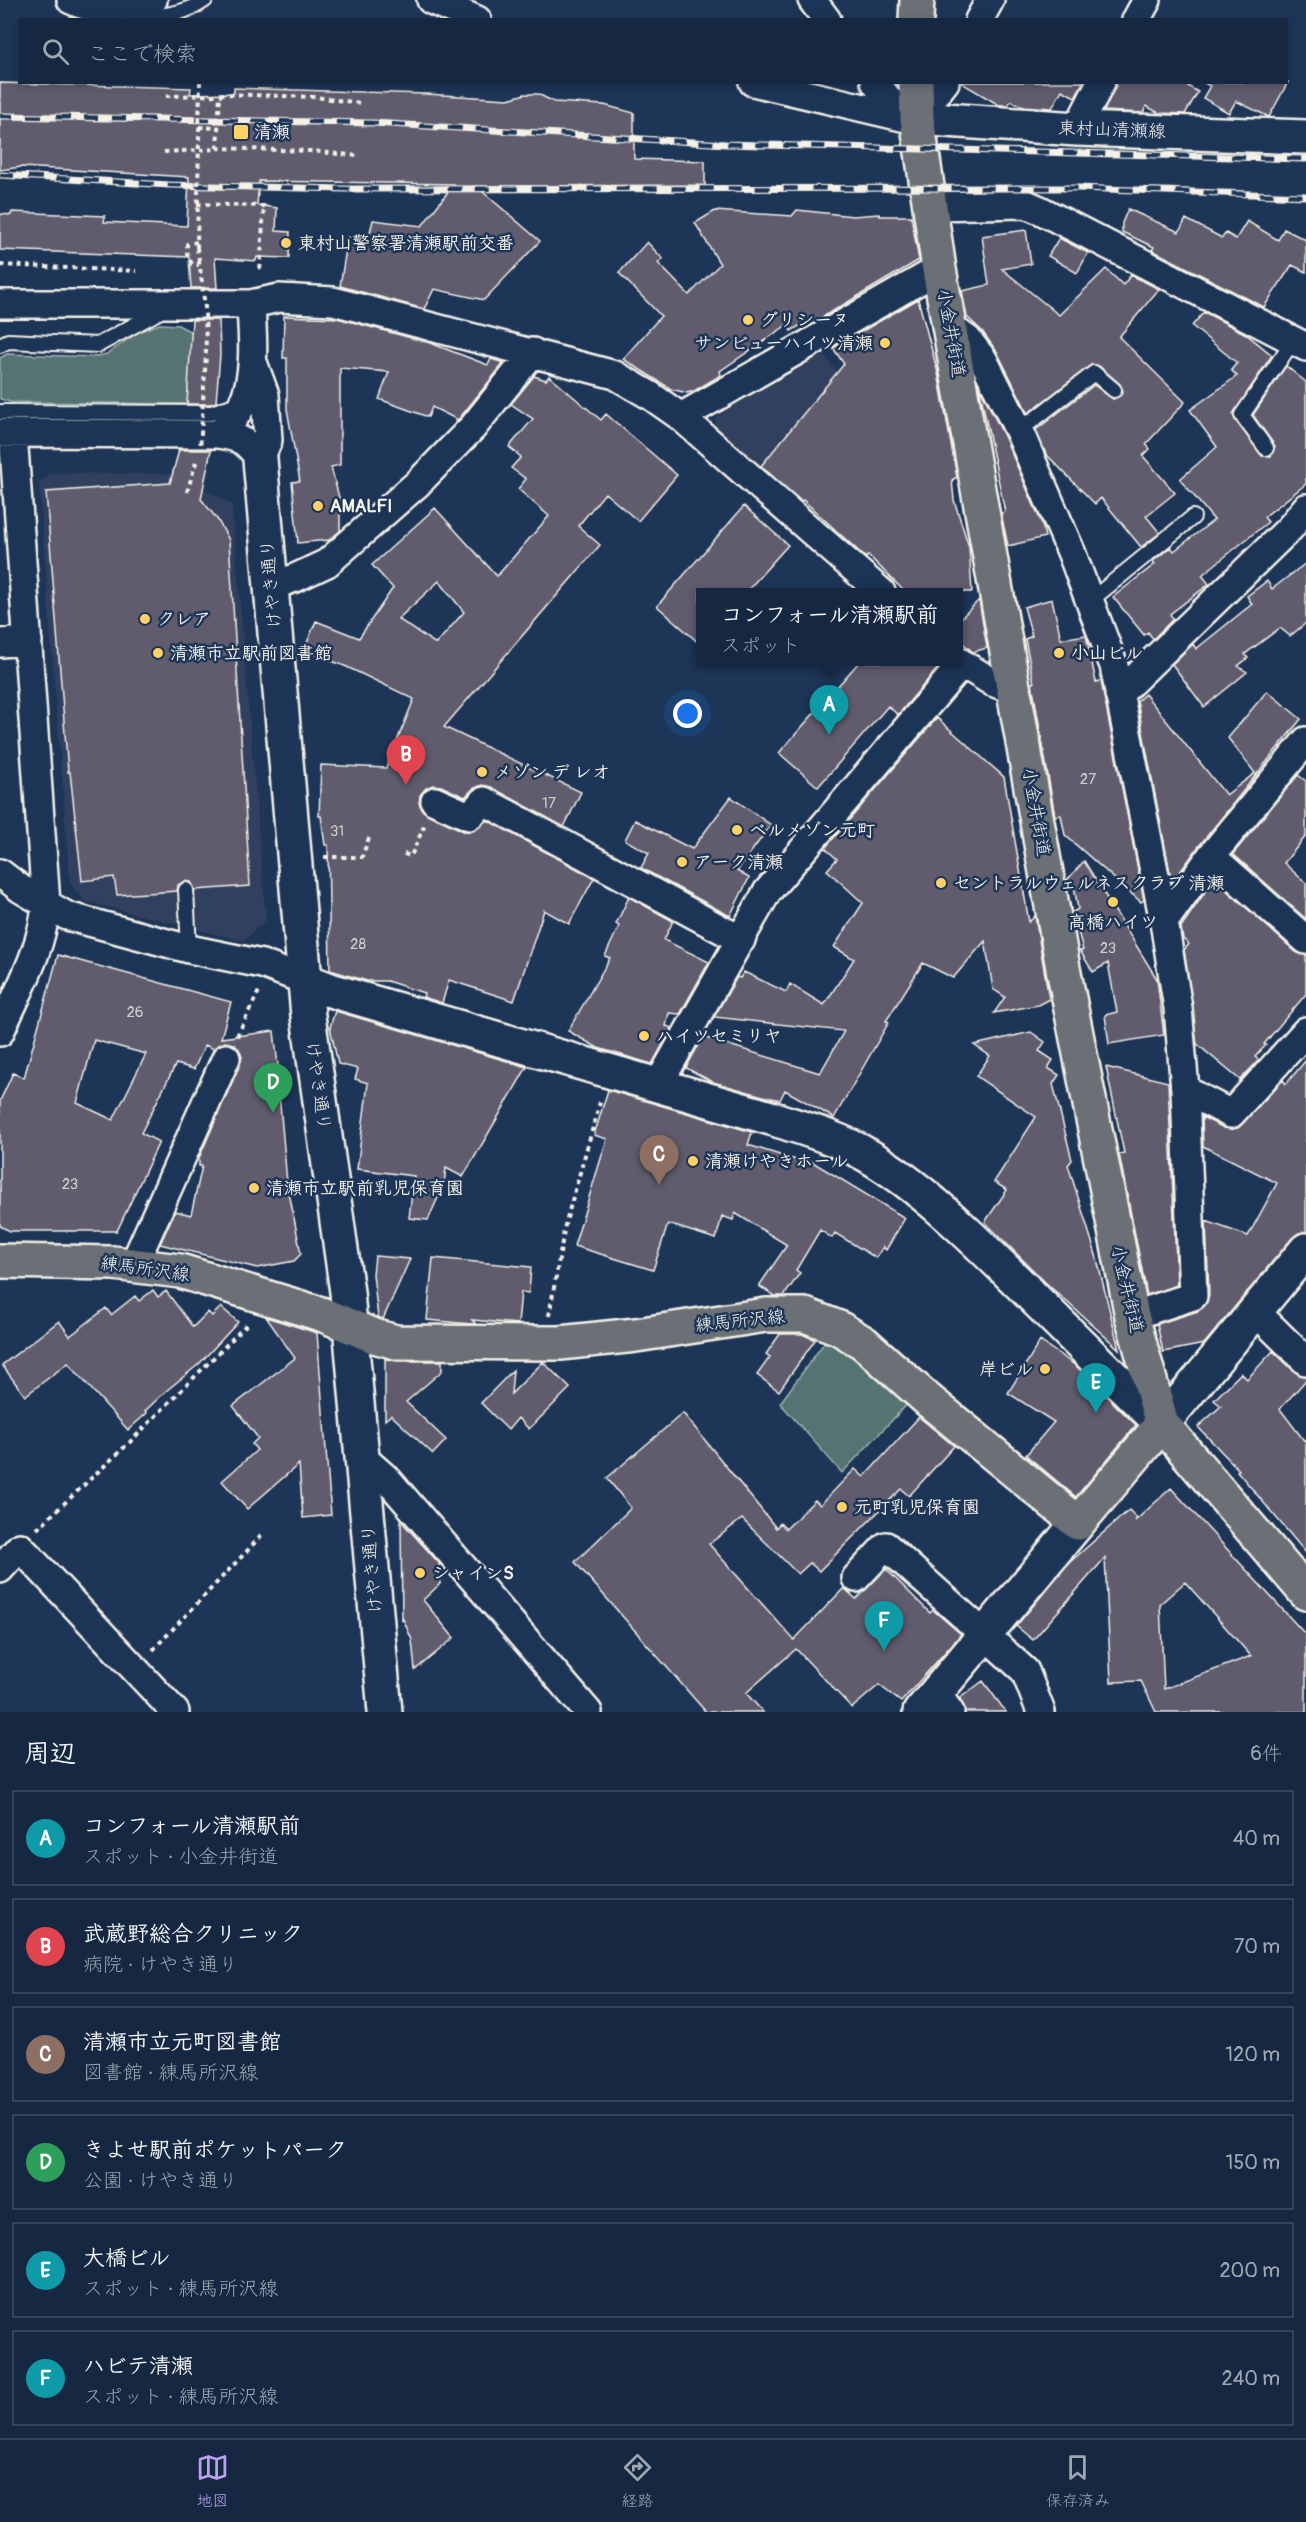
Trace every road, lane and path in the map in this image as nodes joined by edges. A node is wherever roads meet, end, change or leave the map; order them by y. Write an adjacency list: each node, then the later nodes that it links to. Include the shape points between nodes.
1 (205, 0): 8 (lane, via 195,8 175,14)
2 (431, 0): 9 (street)
3 (812, 0): 10 (street)
4 (917, 0): 11 (main road)
5 (990, 0): 12 (street)
6 (1147, 0): 13 (street)
7 (86, 6): 8 (street)
8 (141, 8)
9 (472, 18)
10 (826, 18)
11 (916, 18)
12 (980, 18)
13 (1137, 18)
14 (200, 84): 24 (path, bridge)
15 (762, 84): 23 (street)
16 (877, 84): 23 (street)
17 (916, 84): 23 (main road, 小金井街道)
18 (943, 84): 23 (street)
19 (1100, 84): 26 (street)
20 (232, 95): 21 (path); 22 (path, via 315,97); 25 (path, bridge, via 220,94)
21 (166, 96)
22 (360, 103)
23 (910, 118): 26 (street, 東村山清瀬線); 32 (main road, 小金井街道)
24 (199, 127): 25 (path); 31 (path, bridge)
25 (218, 128): 28 (path, bridge, via 217,148)
26 (1077, 129): 27 (street, 東村山清瀬線)
27 (1306, 137)
28 (227, 148): 29 (path); 30 (path)
29 (164, 152)
30 (359, 156)
31 (197, 204): 33 (path, bridge); 38 (path, via 264,206)
32 (930, 206): 36 (main road, 小金井街道); 43 (street, via 1026,204)
33 (197, 242): 34 (path, bridge); 34 (path, via 187,244 187,254 192,264)
34 (199, 265): 54 (path, bridge, via 206,354 200,450)
35 (0, 266): 37 (path)
36 (939, 269): 42 (main road, 小金井街道); 48 (street)
37 (136, 271)
38 (260, 272)
39 (0, 304): 40 (street)
40 (172, 304): 41 (street); 44 (lane, via 98,345 8,341)
41 (251, 304): 45 (street, via 279,298 333,301); 46 (street)
42 (950, 327): 51 (street, via 968,340 983,359); 64 (main road, 小金井街道)
43 (1299, 344): 52 (lane, via 1242,415)
44 (0, 345)
45 (533, 352): 48 (street, via 615,375); 57 (street, via 474,427 417,484 327,562)
46 (253, 361): 49 (street, via 240,411 231,423); 53 (street, via 265,395 268,440)
47 (1114, 390): 51 (lane, via 1094,373)
48 (681, 417): 58 (street)
49 (214, 424): 50 (street); 53 (street, via 249,445)
50 (4, 426): 60 (street)
51 (1019, 431): 59 (street)
52 (1266, 448)
53 (260, 459): 57 (street, けやき通り)
54 (187, 492)
55 (1306, 508): 65 (street)
56 (1193, 517): 59 (lane)
57 (271, 586): 79 (street, けやき通り)
58 (876, 588)
59 (1090, 600): 65 (street, via 1114,666)
60 (28, 641): 61 (street); 74 (street)
61 (0, 643)
62 (963, 664): 64 (street)
63 (957, 666): 76 (street, via 767,892)
64 (1014, 690): 91 (main road, 小金井街道, via 1082,1069)
65 (1119, 694): 75 (street)
66 (1306, 741): 70 (street)
67 (435, 801): 69 (path, via 411,856); 76 (street, via 469,816 484,801)
68 (369, 838): 71 (path, via 362,857)
69 (405, 854)
70 (1211, 856): 75 (street); 77 (street)
71 (317, 857)
72 (0, 873): 74 (street)
73 (186, 890): 78 (lane)
74 (46, 904): 78 (street, via 67,916); 81 (street, via 40,942)
75 (1164, 922): 85 (street, via 1178,1008)
76 (741, 940): 84 (street)
77 (1306, 940)
78 (189, 949): 79 (street, via 262,964)
79 (304, 980): 83 (street); 92 (street, けやき通り, via 347,1292)
80 (1306, 1031): 85 (street, via 1232,1114)
81 (0, 1032)
82 (226, 1058): 88 (street)
83 (609, 1072): 84 (street); 93 (path, via 565,1225)
84 (658, 1085): 95 (street, via 830,1138 900,1176 992,1257)
85 (1185, 1090): 91 (street, via 1193,1296)
86 (1306, 1250): 90 (street)
87 (0, 1261): 88 (main road, 練馬所沢線)
88 (136, 1265): 89 (main road, 練馬所沢線, via 180,1271)
89 (272, 1298): 92 (main road, 練馬所沢線); 99 (path)
90 (1254, 1310): 94 (street); 95 (street)
91 (1132, 1316): 95 (main road, 小金井街道)
92 (335, 1319): 93 (main road, 練馬所沢線, via 396,1342); 96 (street, けやき通り)
93 (544, 1343): 97 (main road, 練馬所沢線, via 636,1335 766,1314 805,1315 864,1343)
94 (1306, 1361)
95 (1162, 1424): 97 (main road); 102 (main road, 小金井街道)
96 (362, 1457): 107 (street, けやき通り); 108 (street, via 388,1480)
97 (1078, 1523): 103 (street)
98 (262, 1535): 104 (path)
99 (20, 1547): 100 (street); 104 (street)
100 (0, 1569)
101 (856, 1578): 103 (street, via 886,1546)
102 (1306, 1593)
103 (984, 1636): 105 (street); 109 (street, via 1025,1671)
104 (135, 1669): 106 (street)
105 (935, 1706)
106 (176, 1712)
107 (385, 1712)
108 (588, 1712)
109 (1041, 1712)

